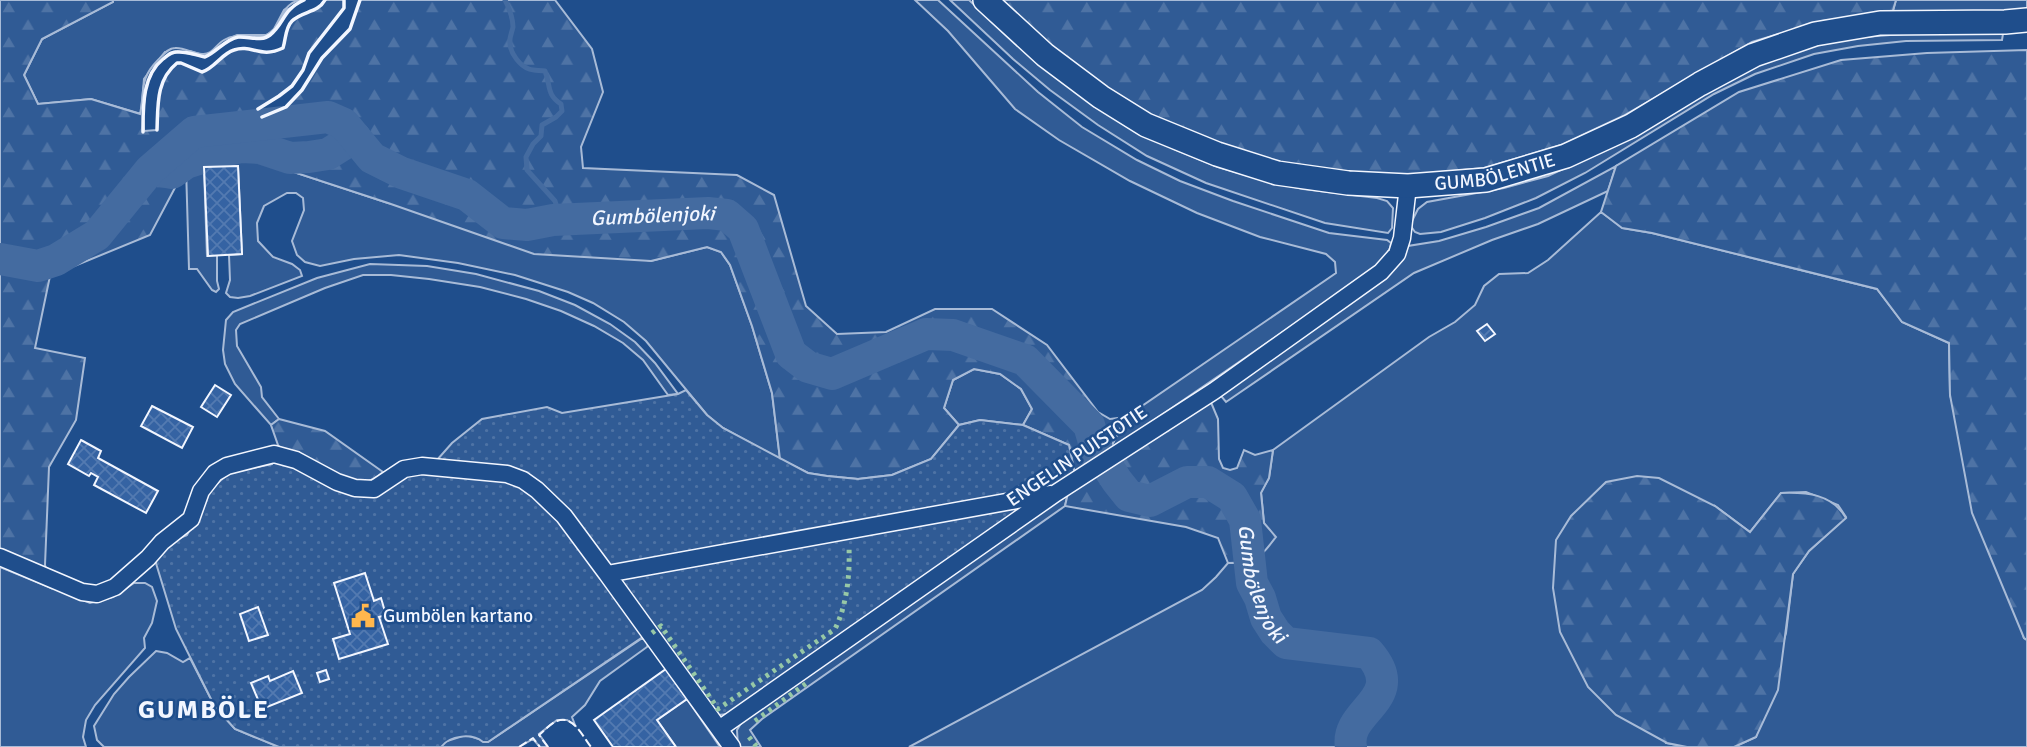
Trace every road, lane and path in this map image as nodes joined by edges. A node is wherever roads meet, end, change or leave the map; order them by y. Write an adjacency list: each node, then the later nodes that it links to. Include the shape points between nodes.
1 (985, 0): 3 (main road, GUMBÖLENTIE, via 1045,55 1146,125 1217,155 1277,173)
2 (2027, 20): 3 (main road, GUMBÖLENTIE, via 1880,23 1815,34 1754,55 1631,127 1566,156 1486,180)
3 (1408, 186): 4 (street, ENGELIN PUISTOTIE, via 1397,254 1381,272 1214,391)
4 (1056, 493): 6 (street); 7 (street, ENGELIN PUISTOTIE)
5 (0, 557): 6 (street, via 97,594 115,587 191,519 201,491 215,473 274,454 355,488 374,489 404,469 422,466 507,474 537,490 564,516)
6 (607, 574): 7 (street)
7 (719, 729): 8 (street)
8 (732, 747)

